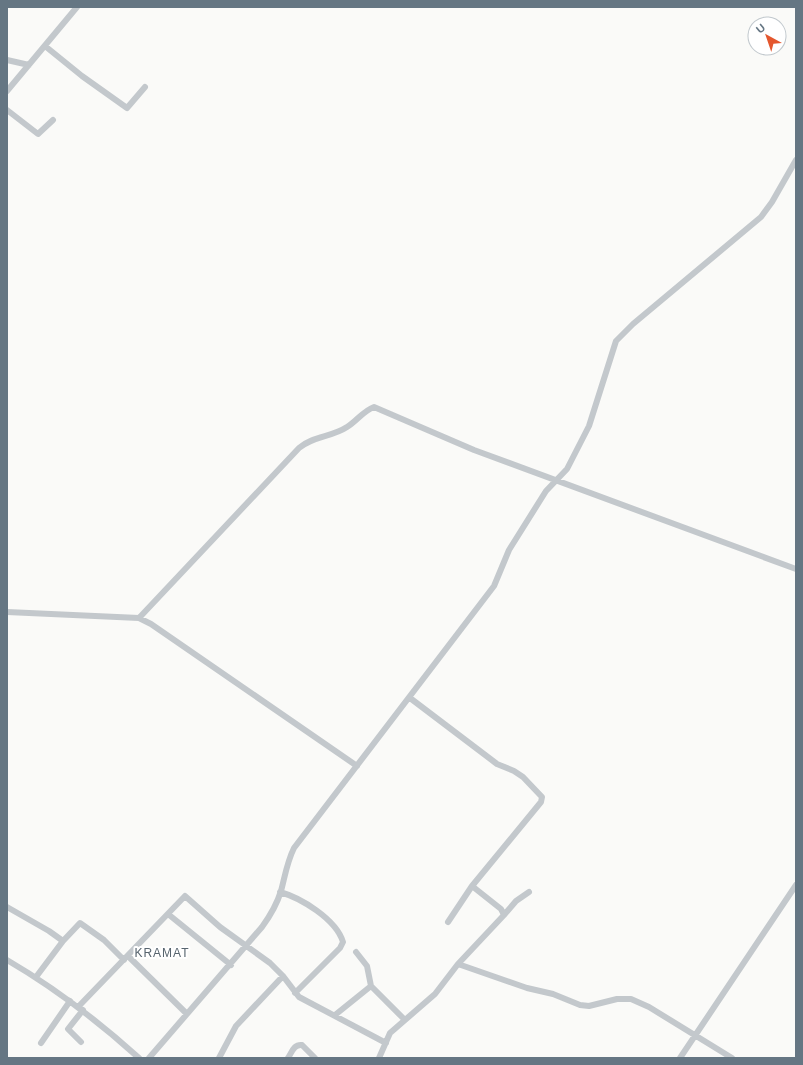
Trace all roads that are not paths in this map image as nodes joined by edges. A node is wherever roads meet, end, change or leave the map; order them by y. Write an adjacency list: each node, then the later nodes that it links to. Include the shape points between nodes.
1 (77, 7): 2 (street)
2 (45, 46): 4 (street); 5 (street, via 126,108)
3 (7, 60): 4 (street)
4 (29, 64): 6 (street)
5 (145, 87)
6 (7, 91)
7 (7, 110): 8 (street, via 38,134)
8 (52, 120)
9 (796, 160): 10 (street, via 761,217 616,341 589,426 563,474)
10 (556, 480): 11 (street); 13 (street, via 474,450 374,407 342,430 317,437 299,448); 14 (street, via 546,491 509,550 494,586)
11 (796, 569)
12 (7, 612): 13 (street)
13 (140, 618): 15 (street)
14 (410, 698): 15 (street); 17 (street, via 497,764 523,777 542,797 541,802)
15 (357, 766): 18 (street, via 294,848 288,858)
16 (796, 885): 40 (street)
17 (472, 886): 22 (street); 23 (street)
18 (280, 892): 25 (street, via 272,914); 34 (street, via 300,899 324,916 343,942)
19 (529, 892): 22 (street, via 516,901)
20 (7, 907): 24 (street)
21 (168, 914): 25 (street, via 185,896); 27 (street); 29 (street)
22 (504, 915): 30 (street)
23 (448, 922)
24 (63, 941): 27 (street, via 77,925 82,924); 32 (street)
25 (247, 947): 29 (street); 31 (street)
26 (356, 952): 33 (street, via 367,966)
27 (126, 958): 36 (street); 37 (street)
28 (7, 960): 32 (street)
29 (231, 964): 37 (street)
30 (458, 964): 39 (street, via 436,994); 40 (street, via 580,1005 589,1006 617,999 631,999 649,1007)
31 (282, 976): 34 (street); 47 (street, via 236,1026)
32 (36, 977): 35 (street)
33 (371, 986): 38 (street); 39 (street)
34 (296, 993): 38 (street)
35 (70, 1001): 36 (street); 42 (street)
36 (81, 1008): 41 (street, via 68,1029); 45 (street)
37 (187, 1014): 46 (street)
38 (335, 1015): 43 (street)
39 (405, 1020): 43 (street, via 390,1033)
40 (695, 1036): 44 (street); 51 (street)
41 (80, 1042)
42 (41, 1043)
43 (386, 1043): 50 (street)
44 (727, 1057)
45 (139, 1058)
46 (149, 1058)
47 (219, 1058)
48 (288, 1058): 49 (street, via 299,1045)
49 (315, 1058)
50 (380, 1058)
51 (680, 1058)

